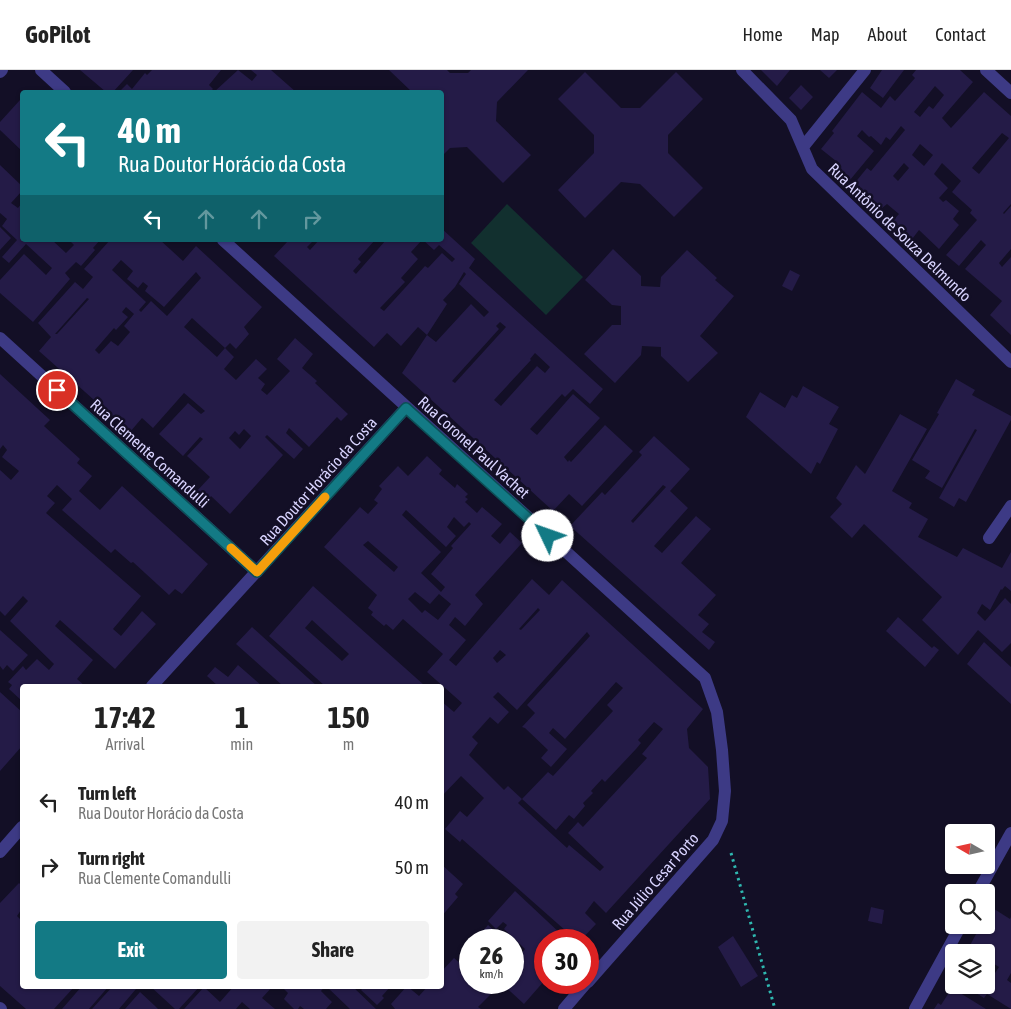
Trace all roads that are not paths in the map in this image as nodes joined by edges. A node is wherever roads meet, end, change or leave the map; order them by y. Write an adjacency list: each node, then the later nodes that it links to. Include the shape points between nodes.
1 (41, 70): 5 (street)
2 (742, 70): 7 (street, Rua Antônio de Souza Delmundo, via 791,120)
3 (864, 70): 7 (street)
4 (986, 70): 6 (street)
5 (63, 90)
6 (1011, 92)
7 (803, 147): 10 (street, Rua Antônio de Souza Delmundo, via 812,169)
8 (225, 242): 11 (street, Rua Coronel Paul Vachet)
9 (0, 338): 14 (street, Rua Clemente Comandulli)
10 (1011, 362)
11 (406, 408): 14 (street, Rua Doutor Horácio da Costa); 16 (street, Rua Coronel Paul Vachet, via 704,678 717,712 722,750 725,791)
12 (1011, 506): 13 (street)
13 (989, 538)
14 (257, 572): 15 (street, Rua Doutor Horácio da Costa)
15 (154, 684)
16 (722, 821): 22 (street, Rua Júlio Cesar Porto, via 713,840)
17 (20, 829): 19 (street)
18 (1011, 833): 20 (street)
19 (0, 852)
20 (982, 884)
21 (956, 934): 25 (street)
22 (599, 968)
23 (577, 994): 24 (street, Rua Júlio Cesar Porto)
24 (564, 1009)
25 (915, 1009)

